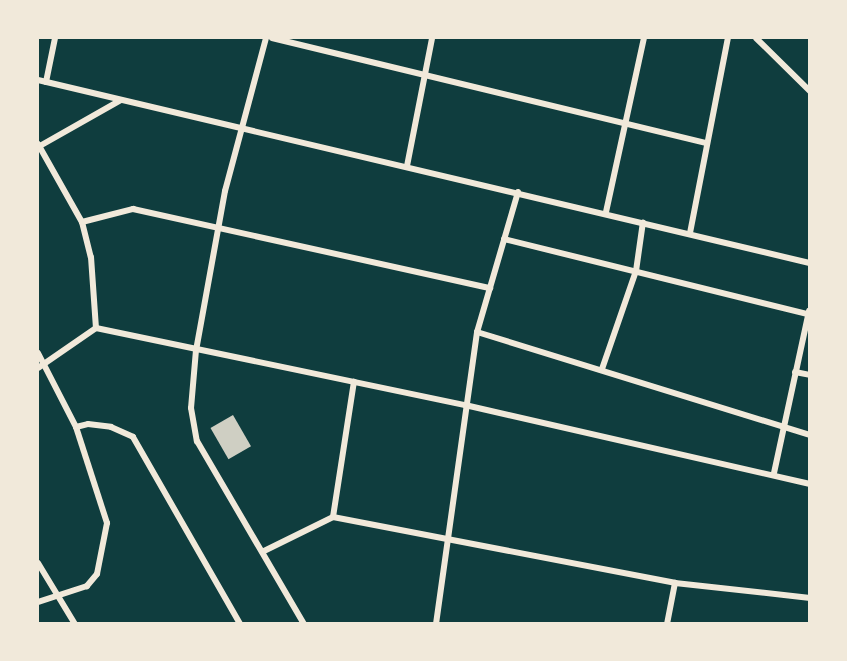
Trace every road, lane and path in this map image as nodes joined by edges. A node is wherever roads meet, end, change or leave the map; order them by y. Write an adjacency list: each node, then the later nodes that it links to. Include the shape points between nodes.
1 (55, 38): 10 (street)
2 (266, 38): 14 (street)
3 (272, 38): 8 (street)
4 (432, 38): 8 (street)
5 (644, 38): 13 (street)
6 (728, 38): 15 (street)
7 (756, 38): 11 (street)
8 (424, 74): 13 (street); 17 (street)
9 (38, 80): 10 (street)
10 (46, 82): 12 (street)
11 (810, 91)
12 (121, 99): 14 (street); 16 (street)
13 (625, 123): 15 (street); 19 (street)
14 (240, 126): 17 (street); 22 (street)
15 (707, 143): 23 (street)
16 (38, 146): 20 (street)
17 (407, 166): 18 (street)
18 (518, 192): 19 (street); 24 (street)
19 (606, 212): 21 (street)
20 (82, 222): 22 (street, via 133,209); 29 (street, via 91,257)
21 (643, 222): 23 (street); 26 (street)
22 (220, 226): 27 (street); 31 (street)
23 (690, 233): 25 (street)
24 (504, 239): 26 (street); 27 (street)
25 (810, 263)
26 (636, 271): 28 (street); 34 (street)
27 (490, 288): 30 (street)
28 (809, 313): 35 (street)
29 (96, 328): 31 (street); 33 (street)
30 (477, 332): 34 (street); 38 (street)
31 (196, 350): 37 (street); 46 (street, via 190,408 197,441)
32 (38, 353): 33 (street)
33 (41, 367): 39 (street)
34 (602, 369): 40 (street)
35 (795, 372): 36 (street); 40 (street)
36 (810, 375)
37 (354, 382): 38 (street); 44 (street)
38 (465, 405): 42 (street); 45 (street)
39 (76, 427): 49 (street, via 107,523 97,574 87,586); 53 (street, via 111,427 133,436)
40 (783, 427): 41 (street); 42 (street)
41 (810, 435)
42 (774, 473): 43 (street)
43 (810, 484)
44 (333, 517): 45 (street); 46 (street)
45 (450, 541): 48 (street); 55 (street)
46 (264, 551): 54 (street)
47 (38, 563): 49 (street)
48 (675, 583): 50 (street); 56 (street)
49 (60, 595): 51 (street); 52 (street)
50 (810, 598)
51 (38, 602)
52 (75, 624)
53 (240, 624)
54 (304, 624)
55 (436, 624)
56 (667, 624)

